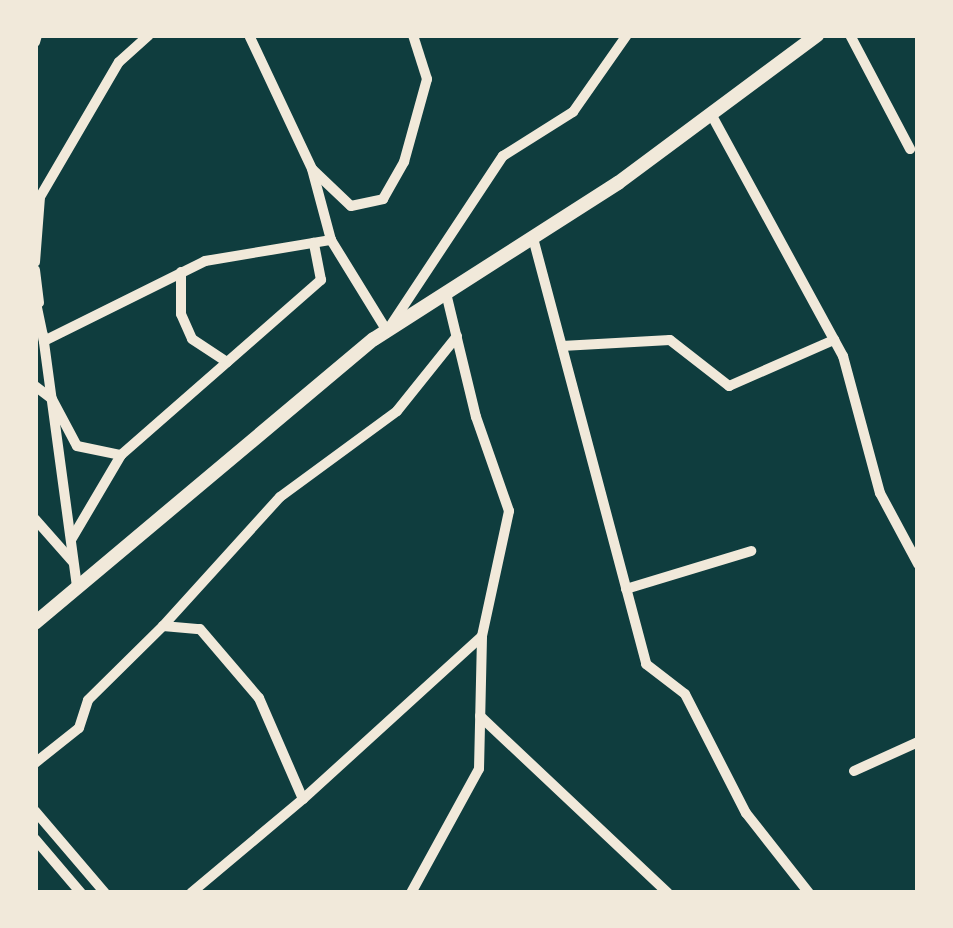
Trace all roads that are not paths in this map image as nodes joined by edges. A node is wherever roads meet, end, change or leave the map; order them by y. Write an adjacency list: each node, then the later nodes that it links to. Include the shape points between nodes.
1 (149, 35): 13 (street, via 119,62 40,197)
2 (250, 35): 9 (street)
3 (412, 35): 9 (street, via 428,79 404,162 383,198 351,206)
4 (626, 35): 18 (street, via 573,112 503,156)
5 (816, 35): 7 (street)
6 (850, 35): 8 (street)
7 (711, 114): 10 (street); 21 (street)
8 (910, 149)
9 (312, 169): 11 (street)
10 (533, 238): 16 (street); 22 (street)
11 (332, 240): 12 (street); 18 (street)
12 (314, 244): 15 (street, via 205,261); 23 (street, via 321,280)
13 (35, 262)
14 (35, 270): 20 (street)
15 (182, 272): 20 (street); 23 (street, via 181,314 192,339)
16 (446, 293): 18 (street); 19 (street)
17 (35, 298): 20 (street)
18 (387, 331): 32 (street)
19 (456, 336): 35 (street, via 397,411 280,497); 36 (street, via 509,511)
20 (44, 340): 25 (street)
21 (834, 340): 22 (street, via 729,386 670,340); 31 (street, via 880,492)
22 (562, 346): 33 (street)
23 (228, 362): 26 (street)
24 (35, 386): 25 (street)
25 (52, 399): 26 (street, via 77,446); 28 (street)
26 (121, 456): 28 (street)
27 (35, 519): 30 (street)
28 (71, 540): 30 (street)
29 (751, 550): 33 (street)
30 (74, 563): 32 (street)
31 (918, 564)
32 (77, 587): 34 (street)
33 (626, 589): 49 (street, via 646,664 684,694 746,812)
34 (35, 623)
35 (164, 626): 39 (street, via 88,700 79,728); 41 (street, via 200,629 259,698)
36 (482, 636): 37 (street); 41 (street)
37 (480, 716): 47 (street, via 479,769); 48 (street)
38 (918, 742): 40 (street)
39 (35, 763)
40 (854, 771)
41 (303, 798): 46 (street)
42 (35, 811): 45 (street)
43 (35, 839): 44 (street)
44 (81, 893)
45 (106, 893)
46 (191, 893)
47 (411, 893)
48 (668, 893)
49 (809, 893)

